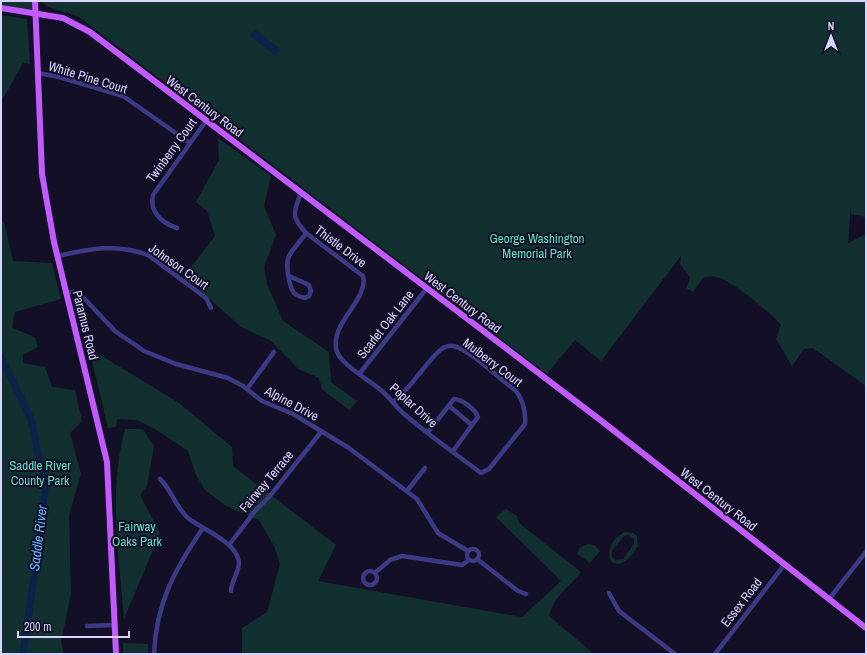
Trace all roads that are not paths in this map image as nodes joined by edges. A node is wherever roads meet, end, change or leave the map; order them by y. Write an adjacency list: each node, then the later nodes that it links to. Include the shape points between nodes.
1 (35, 1): 3 (main road, Paramus Road)
2 (1, 8): 3 (main road, West Century Road)
3 (35, 13): 4 (main road, Paramus Road); 5 (main road, West Century Road, via 63,18 81,26)
4 (38, 73): 6 (street, White Pine Court, via 123,96); 10 (main road, Paramus Road, via 44,186)
5 (206, 120): 6 (street, Twinberry Court); 7 (main road, West Century Road)
6 (190, 143): 8 (street, Twinberry Court, via 154,191 152,199 152,208 157,216)
7 (301, 193): 9 (street, Thistle Drive, via 294,215 296,222); 12 (main road, West Century Road)
8 (177, 228)
9 (306, 233): 11 (street, via 289,256); 15 (street, Thistle Drive, via 364,276 364,288 345,316)
10 (58, 256): 13 (main road, Paramus Road); 14 (street, Johnson Court, via 102,247 138,251 148,255 206,298)
11 (289, 276): 11 (street, via 296,295 305,298 309,296 309,285)
12 (427, 288): 17 (street, Scarlet Oak Lane); 35 (main road, West Century Road)
13 (66, 293): 18 (street, Alpine Drive, via 80,294 115,330 144,351 176,364 218,374); 41 (main road, Paramus Road, via 107,462)
14 (211, 308)
15 (336, 338): 17 (street, Poplar Drive, via 338,355)
16 (274, 352): 18 (street)
17 (360, 373): 19 (street, Poplar Drive)
18 (247, 389): 22 (street, Alpine Drive, via 262,401 293,414)
19 (393, 402): 23 (street, Poplar Drive, via 402,413); 25 (street, Mulberry Court, via 406,392 442,349 453,346 464,351 516,391 524,410 524,424)
20 (449, 406): 21 (street); 21 (street, via 454,399 459,399 477,412 478,417); 23 (street)
21 (472, 425): 24 (street)
22 (321, 432): 28 (street, Alpine Drive, via 349,448); 30 (street, Fairway Terrace)
23 (428, 432): 24 (street, Poplar Drive)
24 (453, 451): 25 (street, Poplar Drive, via 481,473 487,472)
25 (491, 467)
26 (425, 468): 28 (street)
27 (160, 479): 29 (street, via 165,483 179,509)
28 (407, 490): 31 (street, Alpine Drive, via 421,503 438,532)
29 (203, 528): 30 (street); 45 (street, via 181,561 167,590 158,616)
30 (229, 545): 37 (street, via 239,562)
31 (468, 551): 33 (street, via 478,551); 34 (street)
32 (866, 552): 40 (street)
33 (477, 559): 34 (street); 39 (street, via 518,591)
34 (469, 560): 36 (street, via 462,566 402,556 390,560)
35 (785, 564): 40 (main road, West Century Road); 47 (street, Essex Road)
36 (376, 572)
37 (231, 590)
38 (609, 593): 46 (street, via 619,611)
39 (526, 594)
40 (829, 599): 43 (main road, West Century Road)
41 (116, 625): 42 (street); 44 (main road, Paramus Road)
42 (87, 626)
43 (866, 628)
44 (116, 654)
45 (154, 654)
46 (674, 654)
47 (715, 654)

